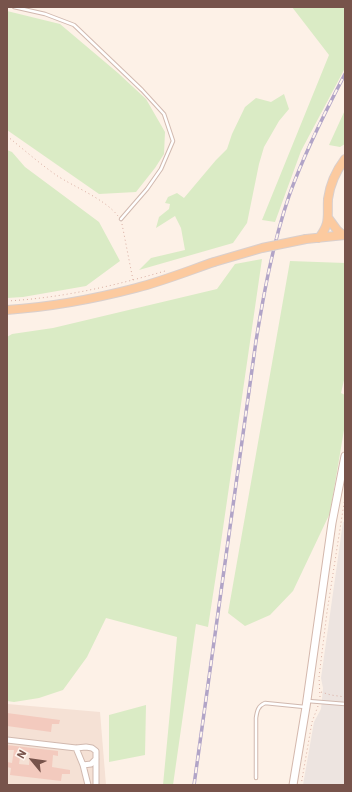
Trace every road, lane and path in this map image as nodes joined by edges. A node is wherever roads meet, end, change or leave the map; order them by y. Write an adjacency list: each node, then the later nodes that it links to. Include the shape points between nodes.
1 (14, 7): 4 (lane, via 45,14 74,25 164,114 173,141 156,176)
2 (7, 136): 4 (path, via 55,174 106,204)
3 (345, 159): 5 (main road, via 332,182 328,199)
4 (120, 219): 9 (path, via 124,228)
5 (329, 219): 6 (main road, via 336,230); 7 (main road)
6 (344, 235): 7 (main road)
7 (319, 238): 11 (main road, bridge, via 262,248 106,296)
8 (171, 269): 9 (path)
9 (133, 280): 10 (path, via 64,295)
10 (7, 301)
11 (7, 310)
12 (345, 456): 17 (street, via 332,523)
13 (345, 497): 14 (path, via 327,612 319,677)
14 (320, 691): 15 (path); 16 (path)
15 (345, 697)
16 (319, 702): 17 (lane); 18 (lane); 27 (path, via 312,722)
17 (306, 704): 23 (lane, via 265,703 258,709); 26 (street)
18 (345, 704)
19 (7, 740): 20 (street)
20 (76, 748): 21 (street, via 92,748 96,751); 22 (street)
21 (96, 759): 22 (street, via 91,764); 25 (street)
22 (83, 765): 24 (street)
23 (256, 778)
24 (88, 785)
25 (96, 785)
26 (293, 785)
27 (301, 785)

